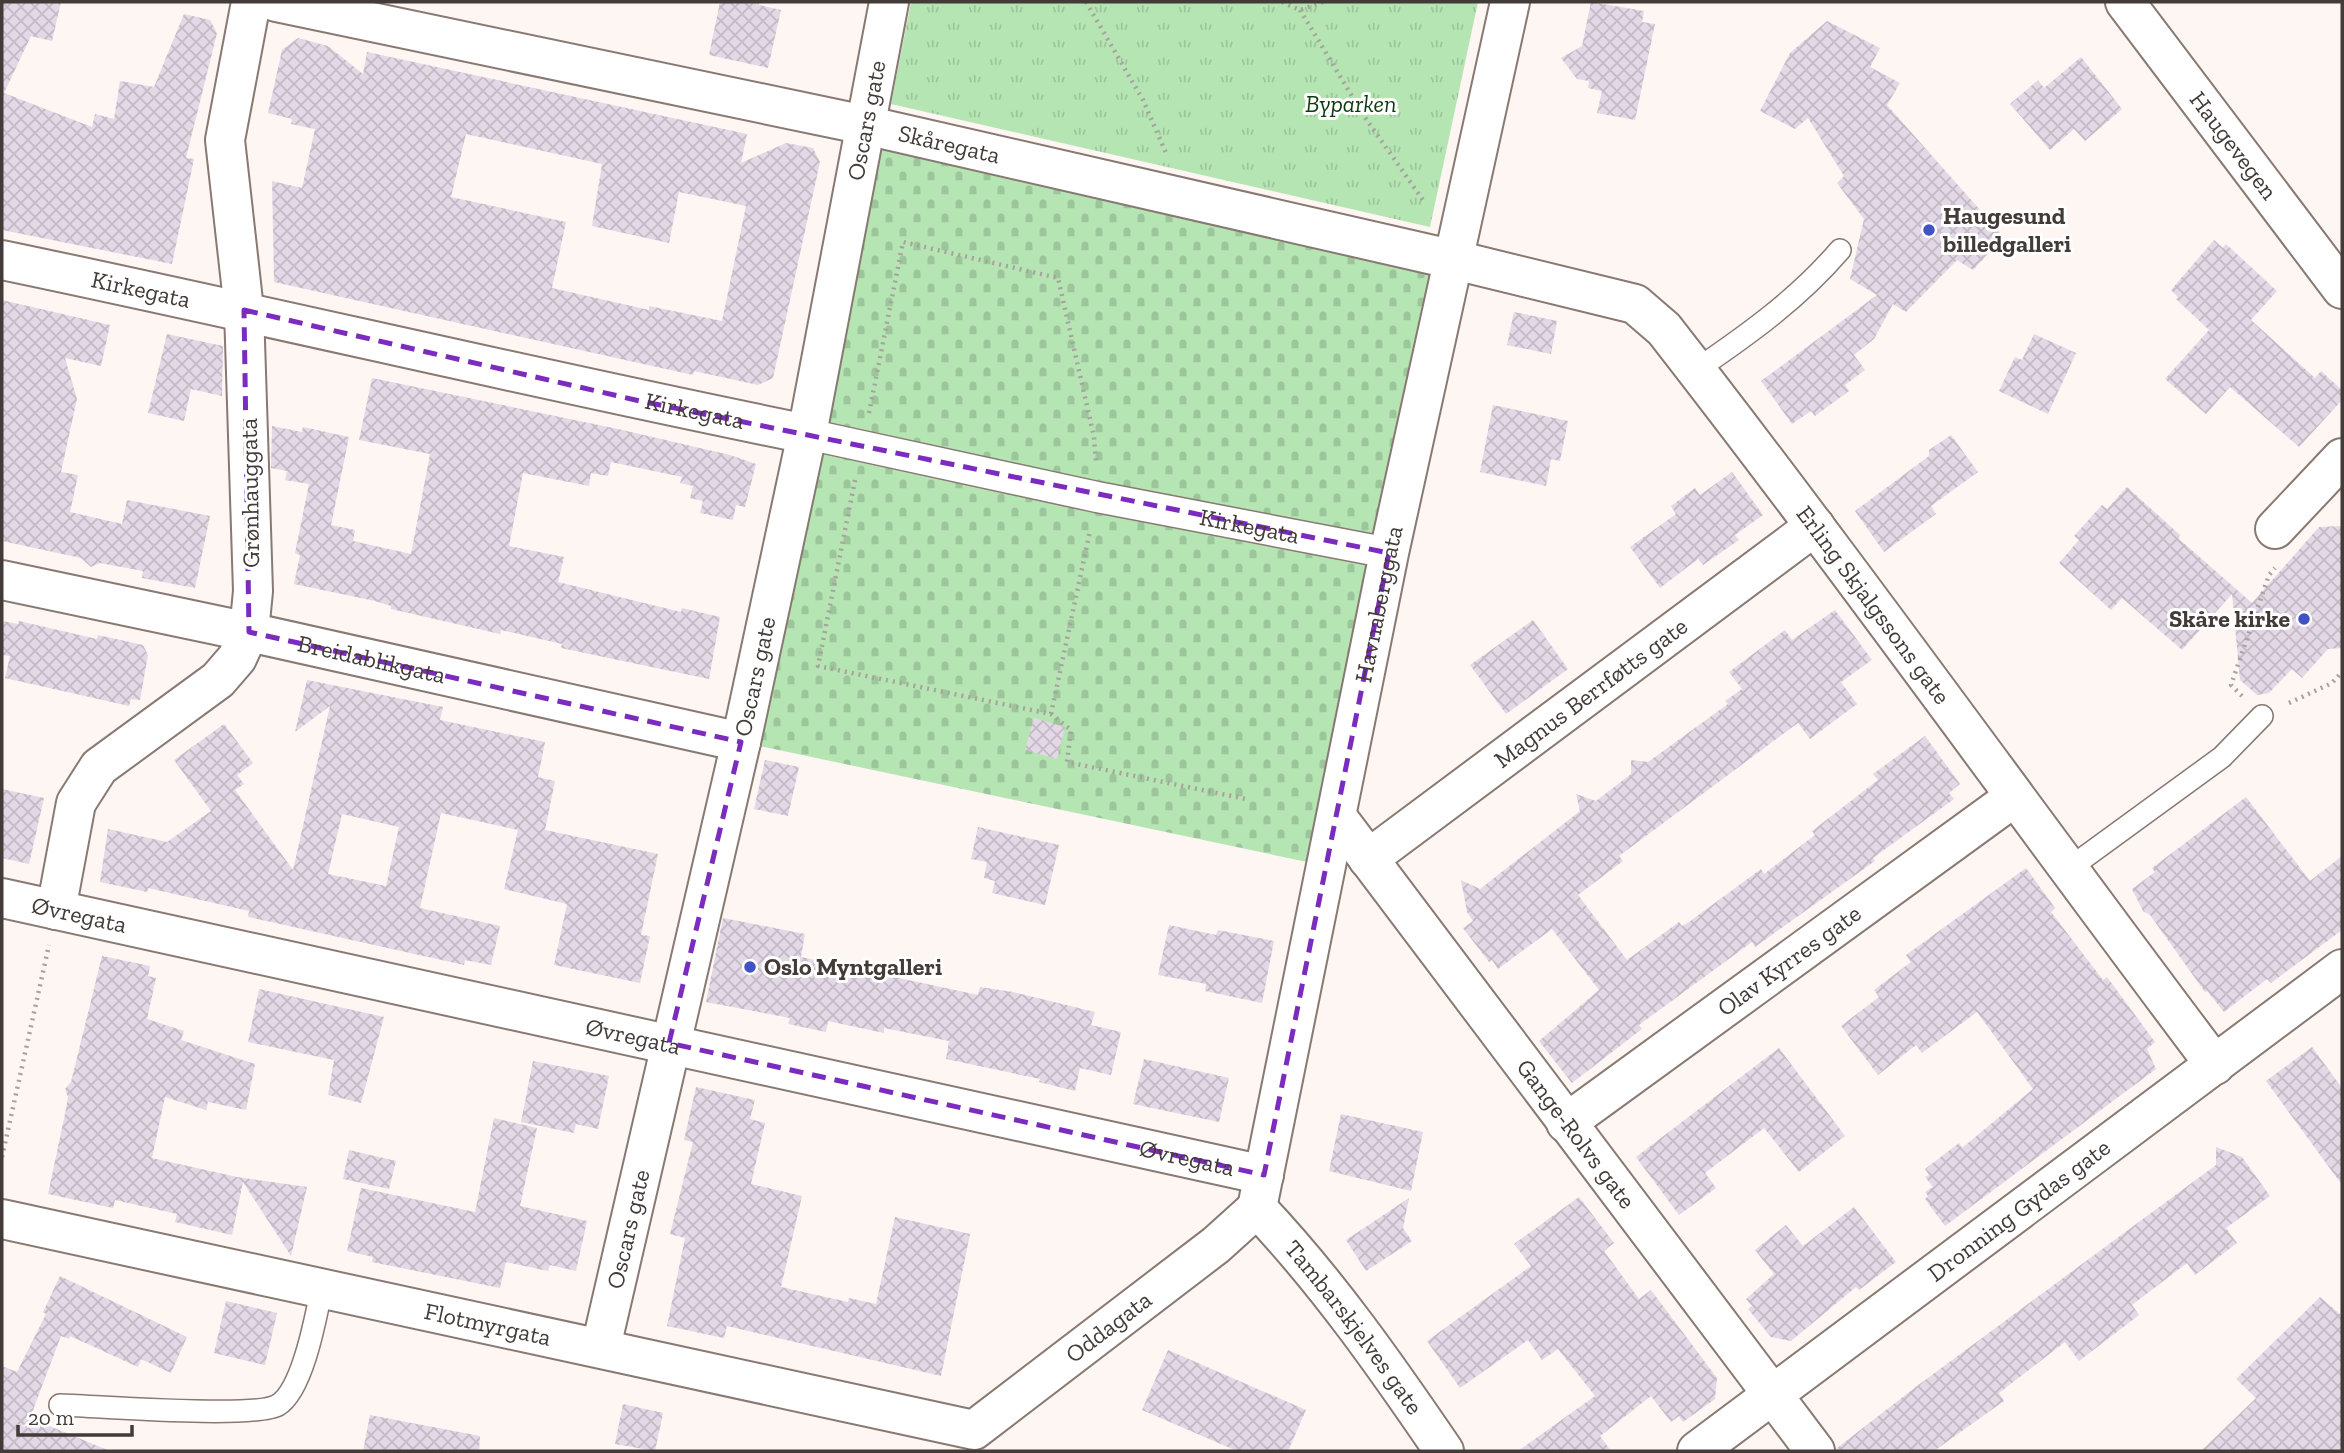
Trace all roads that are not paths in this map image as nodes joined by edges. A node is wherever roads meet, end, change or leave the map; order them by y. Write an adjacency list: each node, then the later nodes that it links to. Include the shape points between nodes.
1 (251, 2): 11 (street, Grønhauggata, via 225,140)
2 (275, 2): 6 (street, Skåregata)
3 (889, 2): 6 (street, Oscars gate)
4 (1510, 2): 9 (street, Havnaberggata)
5 (2125, 2): 10 (street, Haugevegen)
6 (865, 125): 9 (street, Skåregata); 13 (street, Oscars gate)
7 (1840, 250): 12 (lane, via 1815,280 1757,329)
8 (2, 260): 11 (street, Kirkegata)
9 (1455, 260): 12 (street, Erling Skjalgssons gate, via 1635,304 1664,329); 17 (street, Havnaberggata)
10 (2342, 289)
11 (244, 310): 13 (street, Kirkegata, via 640,401); 19 (street, Grønhauggata, via 253,591)
12 (1696, 370): 15 (street, Erling Skjalgssons gate)
13 (807, 434): 17 (street, Kirkegata, via 1097,497); 21 (street, Oscars gate)
14 (2342, 458): 16 (street)
15 (1815, 526): 22 (street, Erling Skjalgssons gate); 24 (street, Magnus Berrføtts gate)
16 (2275, 529)
17 (1389, 553): 23 (street, Havnaberggata)
18 (2, 580): 19 (street, Breidablikgata)
19 (249, 632): 21 (street, Breidablikgata); 27 (street, Grønhauggata, via 237,658 218,680 99,767 76,803)
20 (2262, 716): 25 (lane, via 2222,757)
21 (741, 742): 29 (street, Oscars gate)
22 (2013, 798): 25 (street, Erling Skjalgssons gate); 31 (street, Olav Kyrres gate)
23 (1337, 817): 24 (street, Gange-Rolvs gate); 32 (street, Havnaberggata)
24 (1368, 859): 31 (street, Gange-Rolvs gate)
25 (2067, 870): 30 (street, Erling Skjalgssons gate)
26 (2, 898): 27 (street, Øvregata)
27 (56, 910): 29 (street, Øvregata)
28 (2342, 969): 30 (street, Dronning Gydas gate)
29 (669, 1043): 32 (street, Øvregata); 35 (street, Oscars gate)
30 (2215, 1065): 36 (street, Dronning Gydas gate)
31 (1566, 1123): 36 (street, Gange-Rolvs gate)
32 (1261, 1191): 38 (street, Oddagata, via 1216,1245); 39 (street, Tambarskjelves gate, via 1294,1247 1365,1335)
33 (2, 1219): 34 (street, Flotmyrgata)
34 (322, 1287): 35 (street, Flotmyrgata); 37 (lane, via 295,1385 278,1406 243,1412)
35 (601, 1347): 38 (street, Flotmyrgata)
36 (1773, 1393): 40 (street, Dronning Gydas gate); 41 (street, Gange-Rolvs gate)
37 (60, 1405)
38 (969, 1440)
39 (1444, 1451)
40 (1697, 1451)
41 (1815, 1451)

